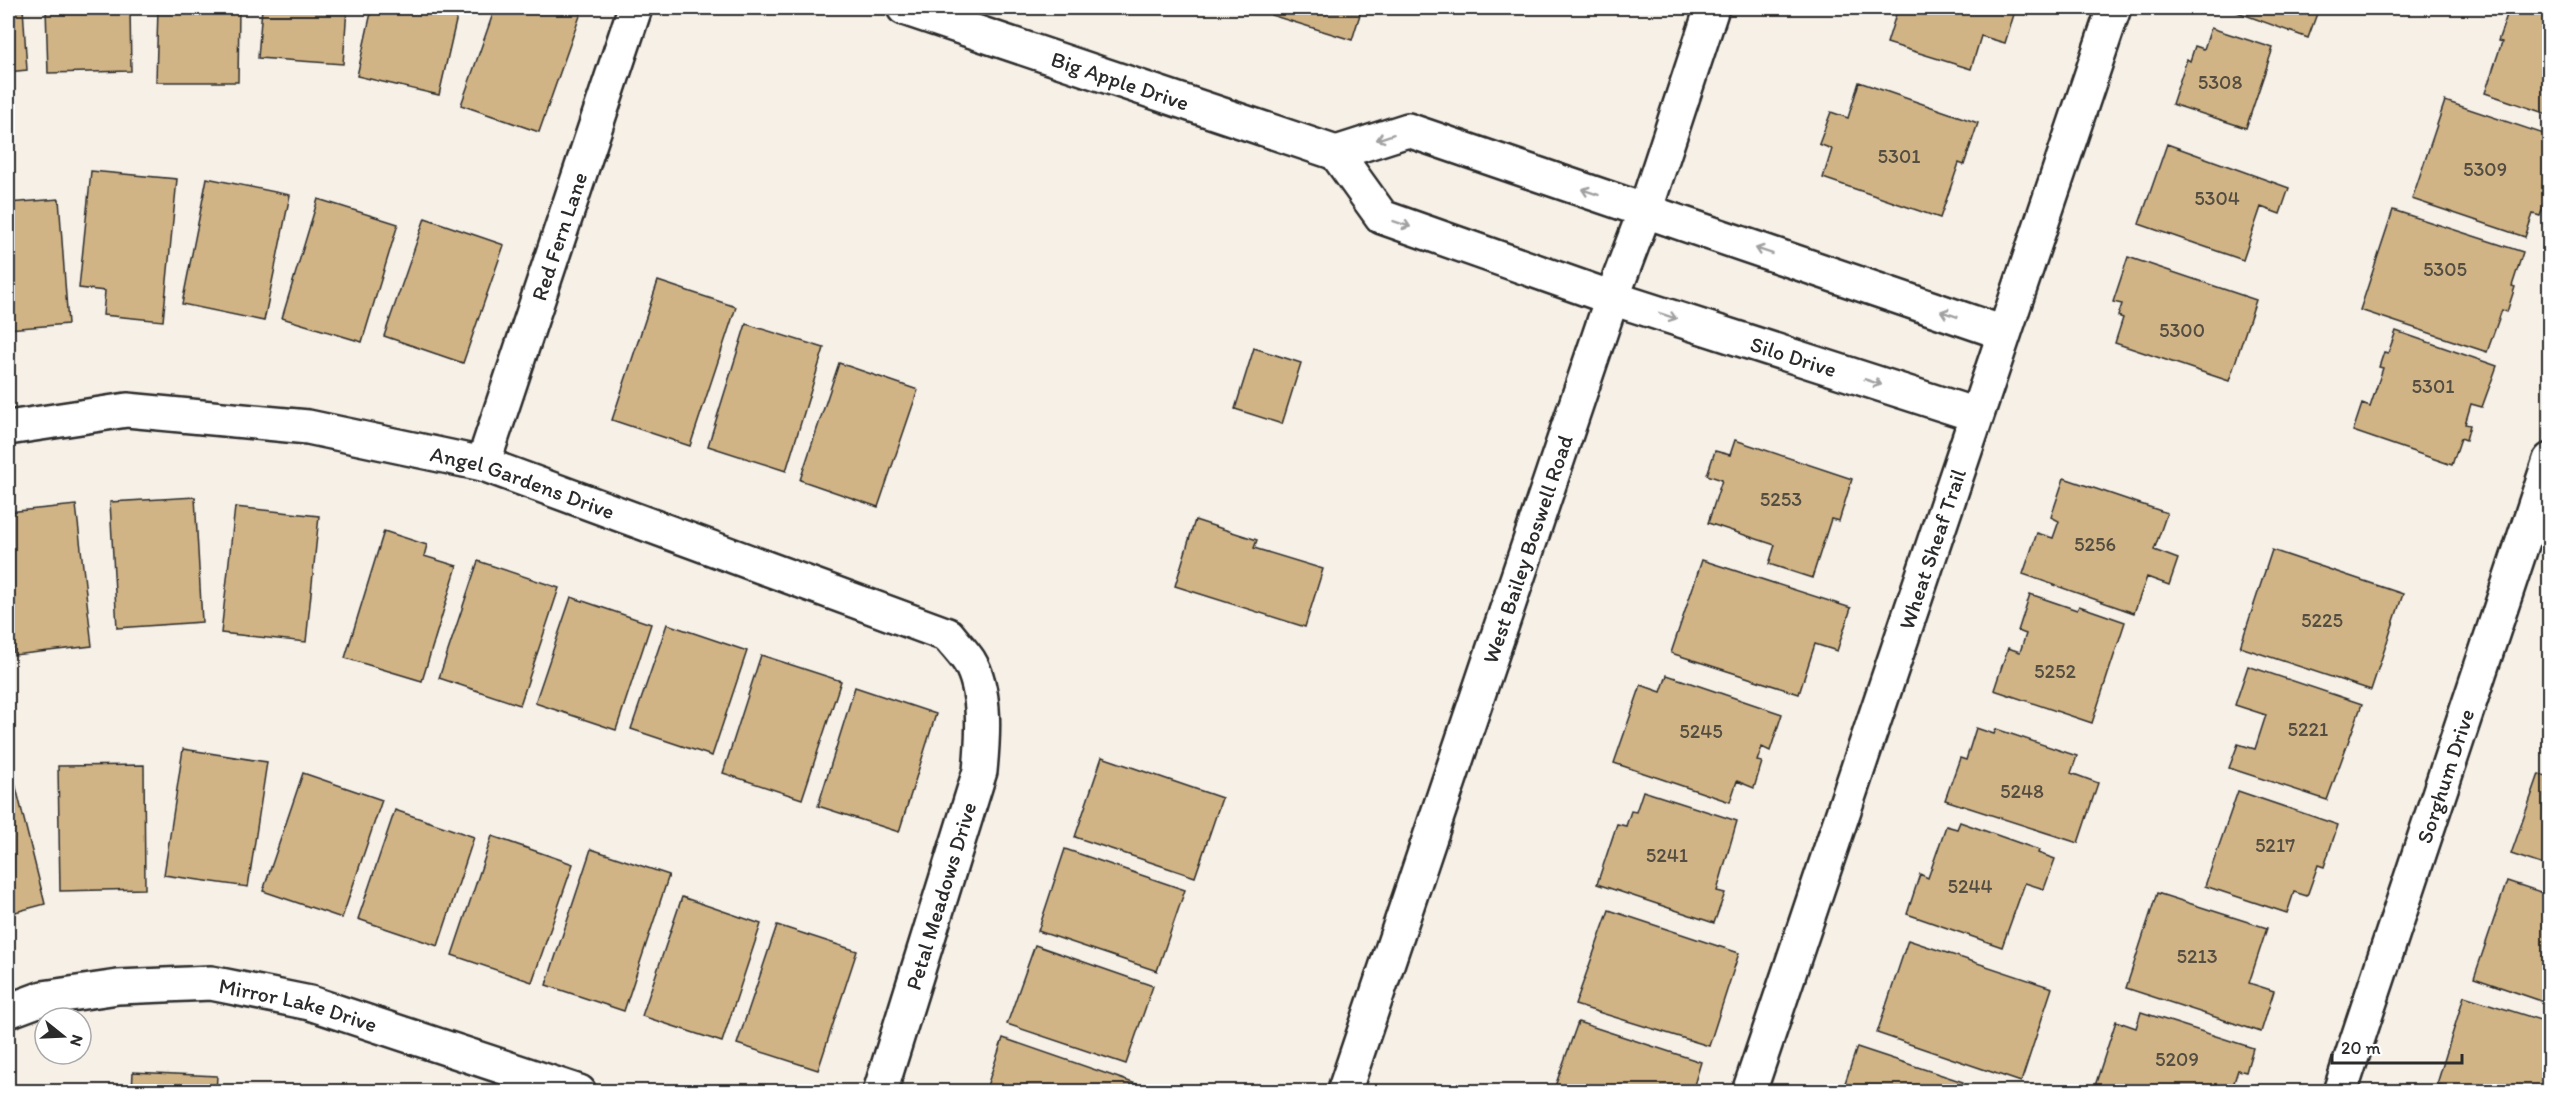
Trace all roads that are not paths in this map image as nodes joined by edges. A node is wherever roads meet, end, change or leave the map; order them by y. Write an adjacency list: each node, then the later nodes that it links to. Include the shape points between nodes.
1 (635, 8): 12 (street, Red Fern Lane)
2 (904, 8): 5 (street, Big Apple Drive)
3 (1712, 8): 6 (street, West Bailey Boswell Road)
4 (2114, 8): 8 (street, Wheat Sheaf Trail)
5 (1336, 153): 6 (street, one-way to 5, via 1408,130); 7 (street, one-way to 7, via 1382,217)
6 (1645, 211): 7 (street, West Bailey Boswell Road); 8 (street, one-way to 6)
7 (1612, 298): 9 (street, Silo Drive, one-way to 9); 17 (street, West Bailey Boswell Road)
8 (2004, 333): 9 (street, Wheat Sheaf Trail)
9 (1976, 415): 18 (street, Wheat Sheaf Trail)
10 (8, 428): 12 (street, Angel Gardens Drive, via 127,410 308,427)
11 (2550, 460): 19 (street, Sorghum Drive)
12 (483, 464): 13 (street, Angel Gardens Drive, via 948,635 970,662)
13 (981, 697): 16 (street, Petal Meadows Drive, via 984,734 980,771)
14 (8, 1011): 15 (street, Mirror Lake Drive, via 42,998 118,987 211,983 310,1003)
15 (579, 1092)
16 (880, 1092)
17 (1344, 1092)
18 (1749, 1092)
19 (2340, 1092)

